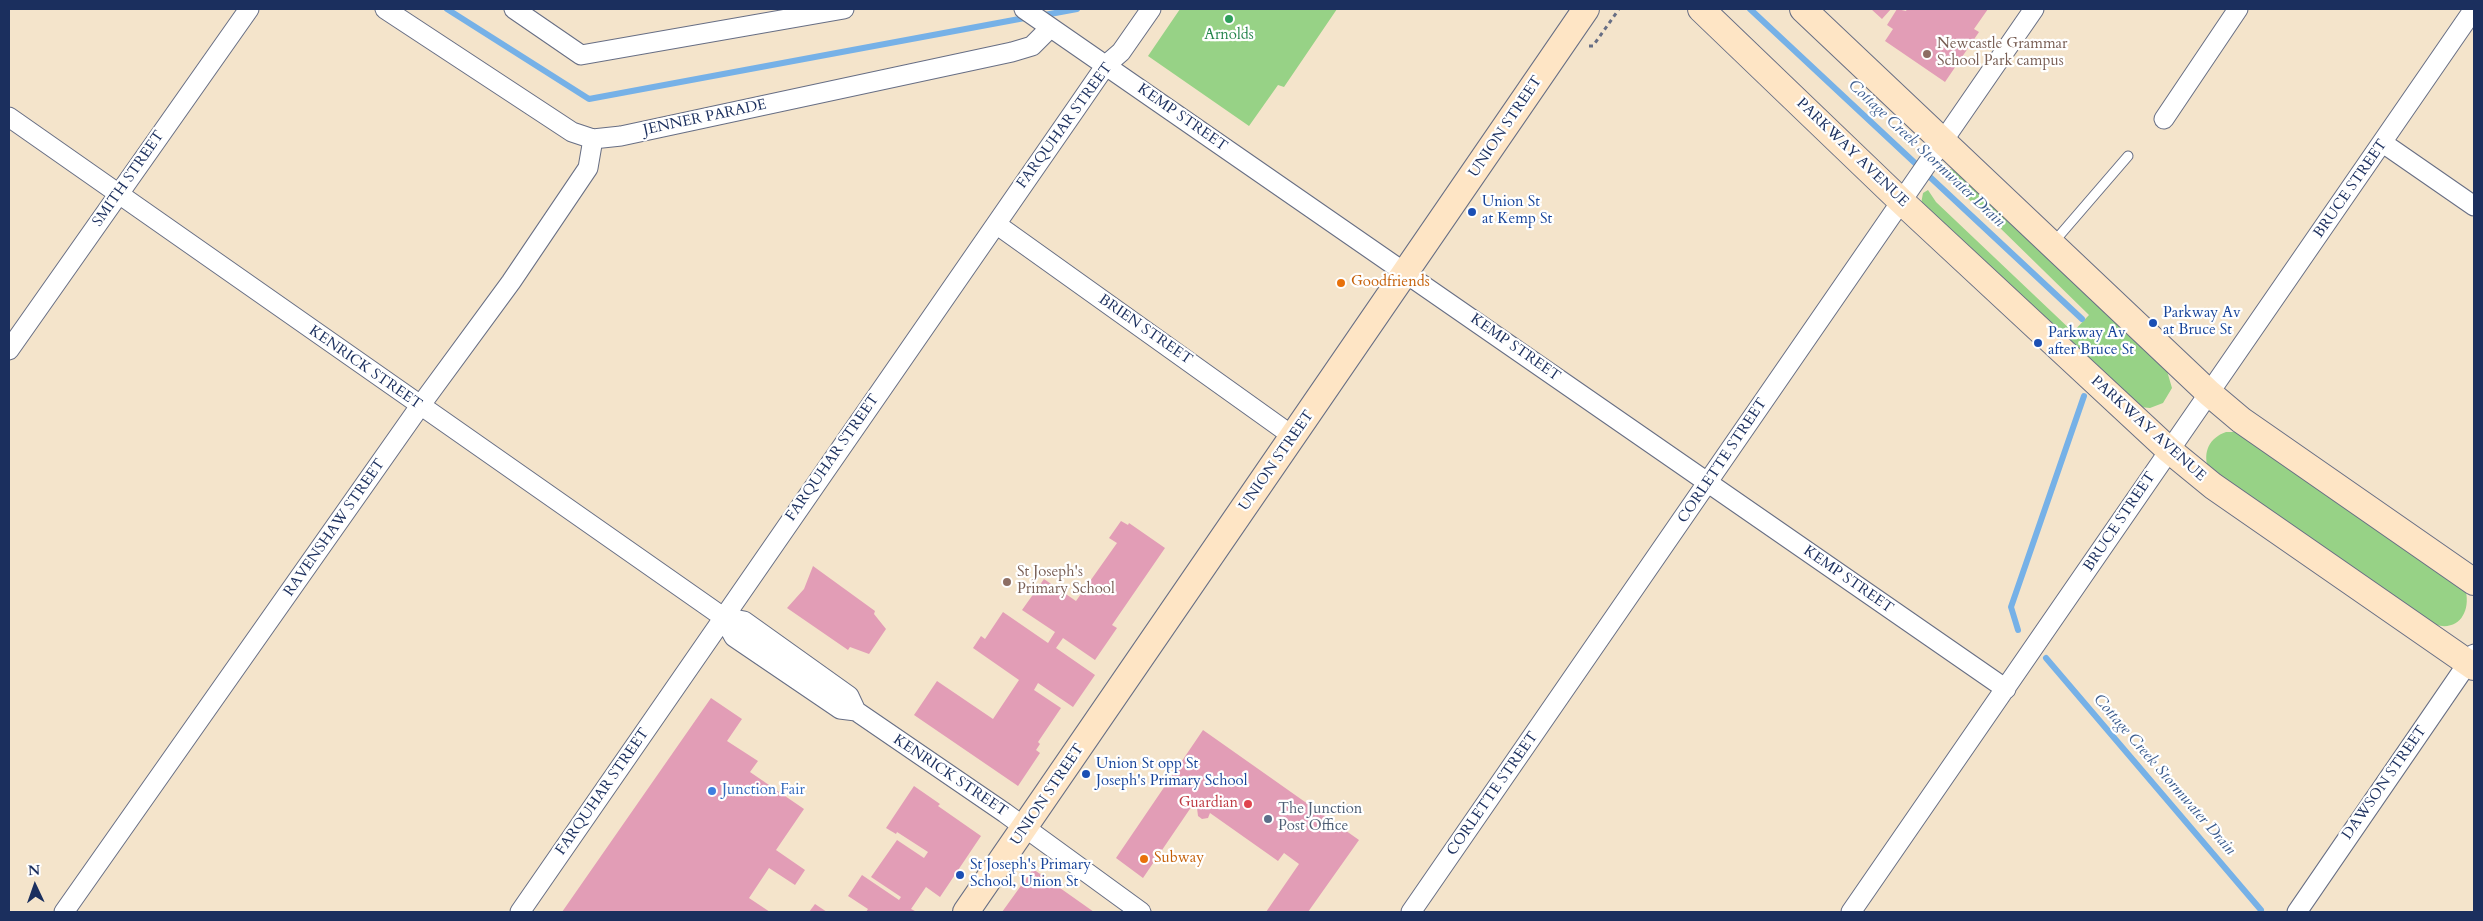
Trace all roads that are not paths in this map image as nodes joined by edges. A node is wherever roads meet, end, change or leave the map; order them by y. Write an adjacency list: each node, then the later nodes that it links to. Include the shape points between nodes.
1 (249, 9): 21 (street, SMITH STREET)
2 (385, 9): 17 (street, JENNER PARADE, via 572,132)
3 (514, 9): 4 (street, via 580,55)
4 (844, 9)
5 (1024, 9): 13 (street, KEMP STREET)
6 (1151, 9): 14 (street, FARQUHAR STREET, via 1121,52)
7 (1586, 9): 26 (main road, UNION STREET)
8 (1701, 9): 22 (main road, PARKWAY AVENUE)
9 (1803, 9): 18 (main road)
10 (2034, 9): 18 (street, CORLETTE STREET)
11 (2238, 9): 16 (street)
12 (2474, 9): 19 (street, BRUCE STREET)
13 (1045, 25): 14 (street, KEMP STREET); 17 (street, JENNER PARADE, via 1032,46 1012,52 622,136)
14 (1106, 65): 24 (street, FARQUHAR STREET); 26 (street, KEMP STREET)
15 (9, 117): 21 (street, KENRICK STREET)
16 (2164, 119)
17 (594, 139): 29 (street, RAVENSHAW STREET, via 588,168)
18 (1942, 141): 22 (street, CORLETTE STREET); 25 (main road)
19 (2383, 143): 23 (street); 28 (street, BRUCE STREET)
20 (2128, 156): 25 (lane)
21 (118, 194): 27 (street, SMITH STREET); 29 (street, KENRICK STREET)
22 (1901, 201): 31 (main road, PARKWAY AVENUE); 32 (street, CORLETTE STREET)
23 (2474, 206)
24 (996, 224): 30 (street, BRIEN STREET); 34 (street, FARQUHAR STREET)
25 (2052, 245): 28 (main road)
26 (1407, 272): 30 (main road, UNION STREET); 32 (street, KEMP STREET)
27 (9, 350)
28 (2209, 393): 31 (street, BRUCE STREET); 33 (main road, via 2241,420)
29 (420, 406): 34 (street, KENRICK STREET); 38 (street, RAVENSHAW STREET)
30 (1294, 436): 37 (main road, UNION STREET)
31 (2168, 450): 35 (main road, PARKWAY AVENUE, via 2212,486); 36 (street, BRUCE STREET)
32 (1708, 484): 36 (street, KEMP STREET); 42 (street, CORLETTE STREET)
33 (2474, 582)
34 (723, 617): 37 (street, KENRICK STREET, via 734,637 840,709 856,711); 39 (street, FARQUHAR STREET)
35 (2472, 661): 44 (street, DAWSON STREET)
36 (2006, 689): 43 (street, BRUCE STREET)
37 (1025, 828): 40 (main road, UNION STREET); 41 (street, KENRICK STREET)
38 (64, 912)
39 (520, 912)
40 (966, 912)
41 (1141, 912)
42 (1411, 912)
43 (1851, 912)
44 (2296, 912)

